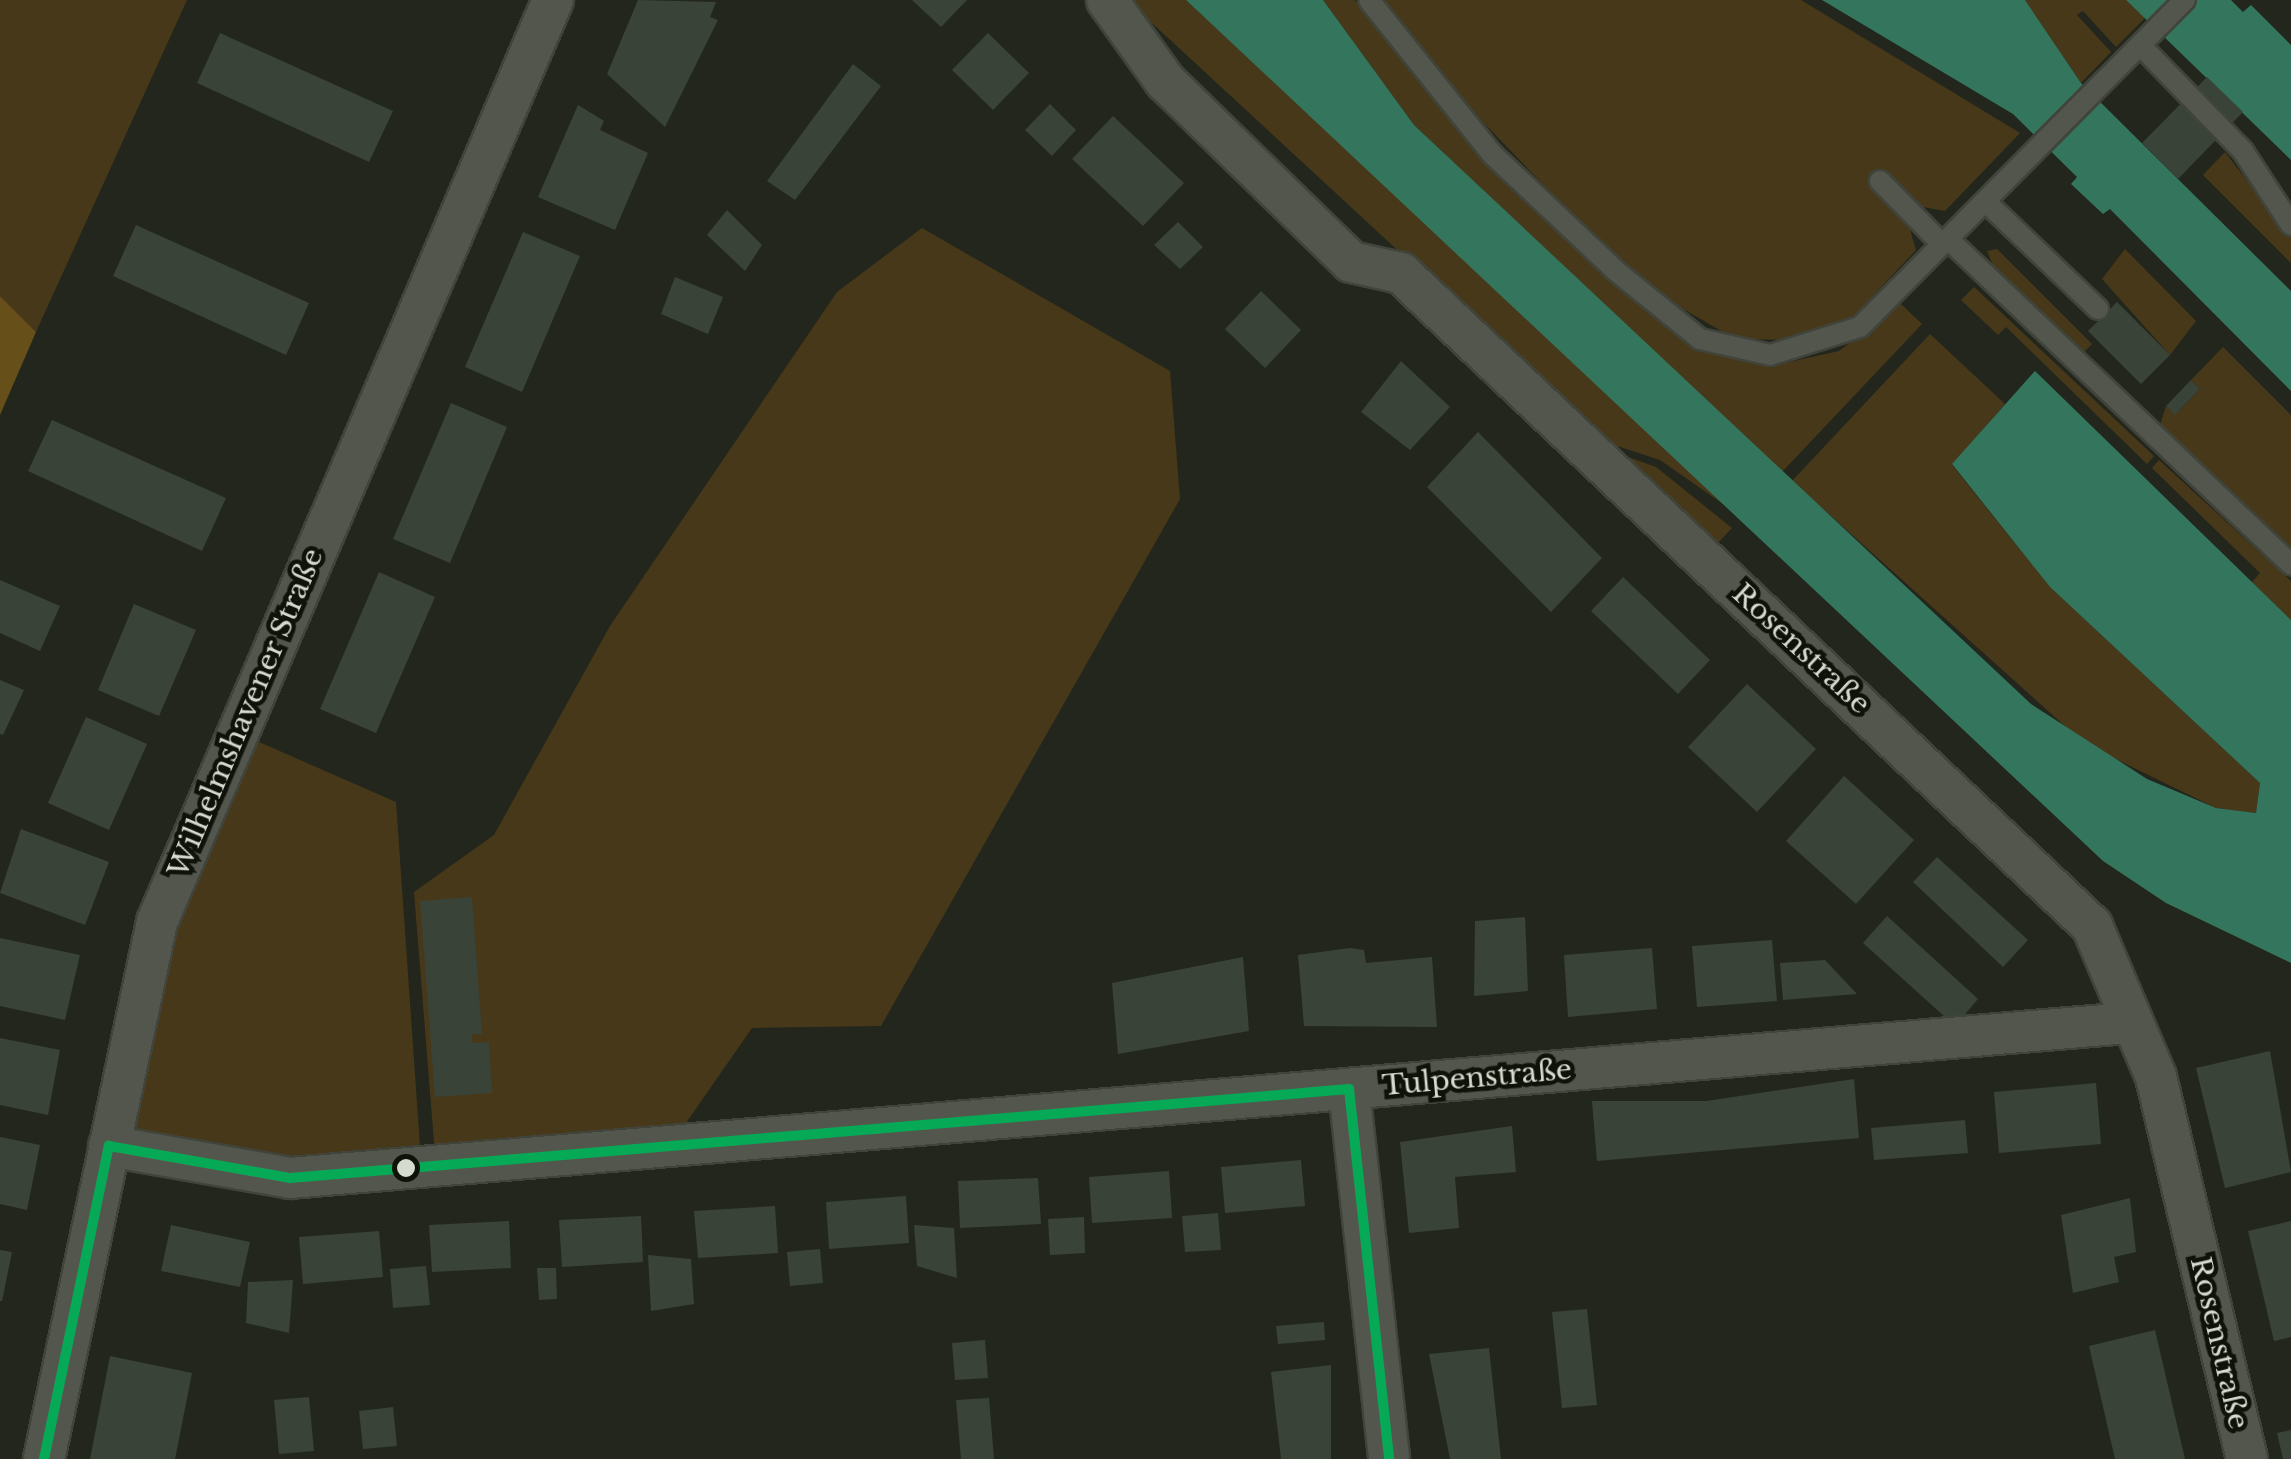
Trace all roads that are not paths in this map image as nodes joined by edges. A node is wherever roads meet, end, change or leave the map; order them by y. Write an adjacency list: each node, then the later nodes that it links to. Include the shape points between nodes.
1 (553, 0): 14 (street, Wilhelmshavener Straße, via 170,889)
2 (1106, 0): 12 (street, Rosenstraße, via 1164,81 1351,262 1401,273 2092,926)
3 (1370, 0): 9 (lane, via 1492,154 1700,339 1770,355 1834,340)
4 (2185, 0): 5 (lane)
5 (2145, 41): 7 (lane); 8 (lane, via 2244,151)
6 (1880, 181): 9 (lane)
7 (1986, 202): 9 (lane); 10 (lane)
8 (2291, 225)
9 (1945, 242): 11 (lane)
10 (2098, 309)
11 (2291, 564)
12 (2130, 1023): 13 (street, Tulpenstraße); 17 (street, Rosenstraße, via 2156,1076)
13 (1348, 1088): 14 (street, Tulpenstraße, via 290,1178); 16 (street)
14 (109, 1146): 15 (street, Wilhelmshavener Straße)
15 (44, 1459)
16 (1389, 1459)
17 (2246, 1459)

